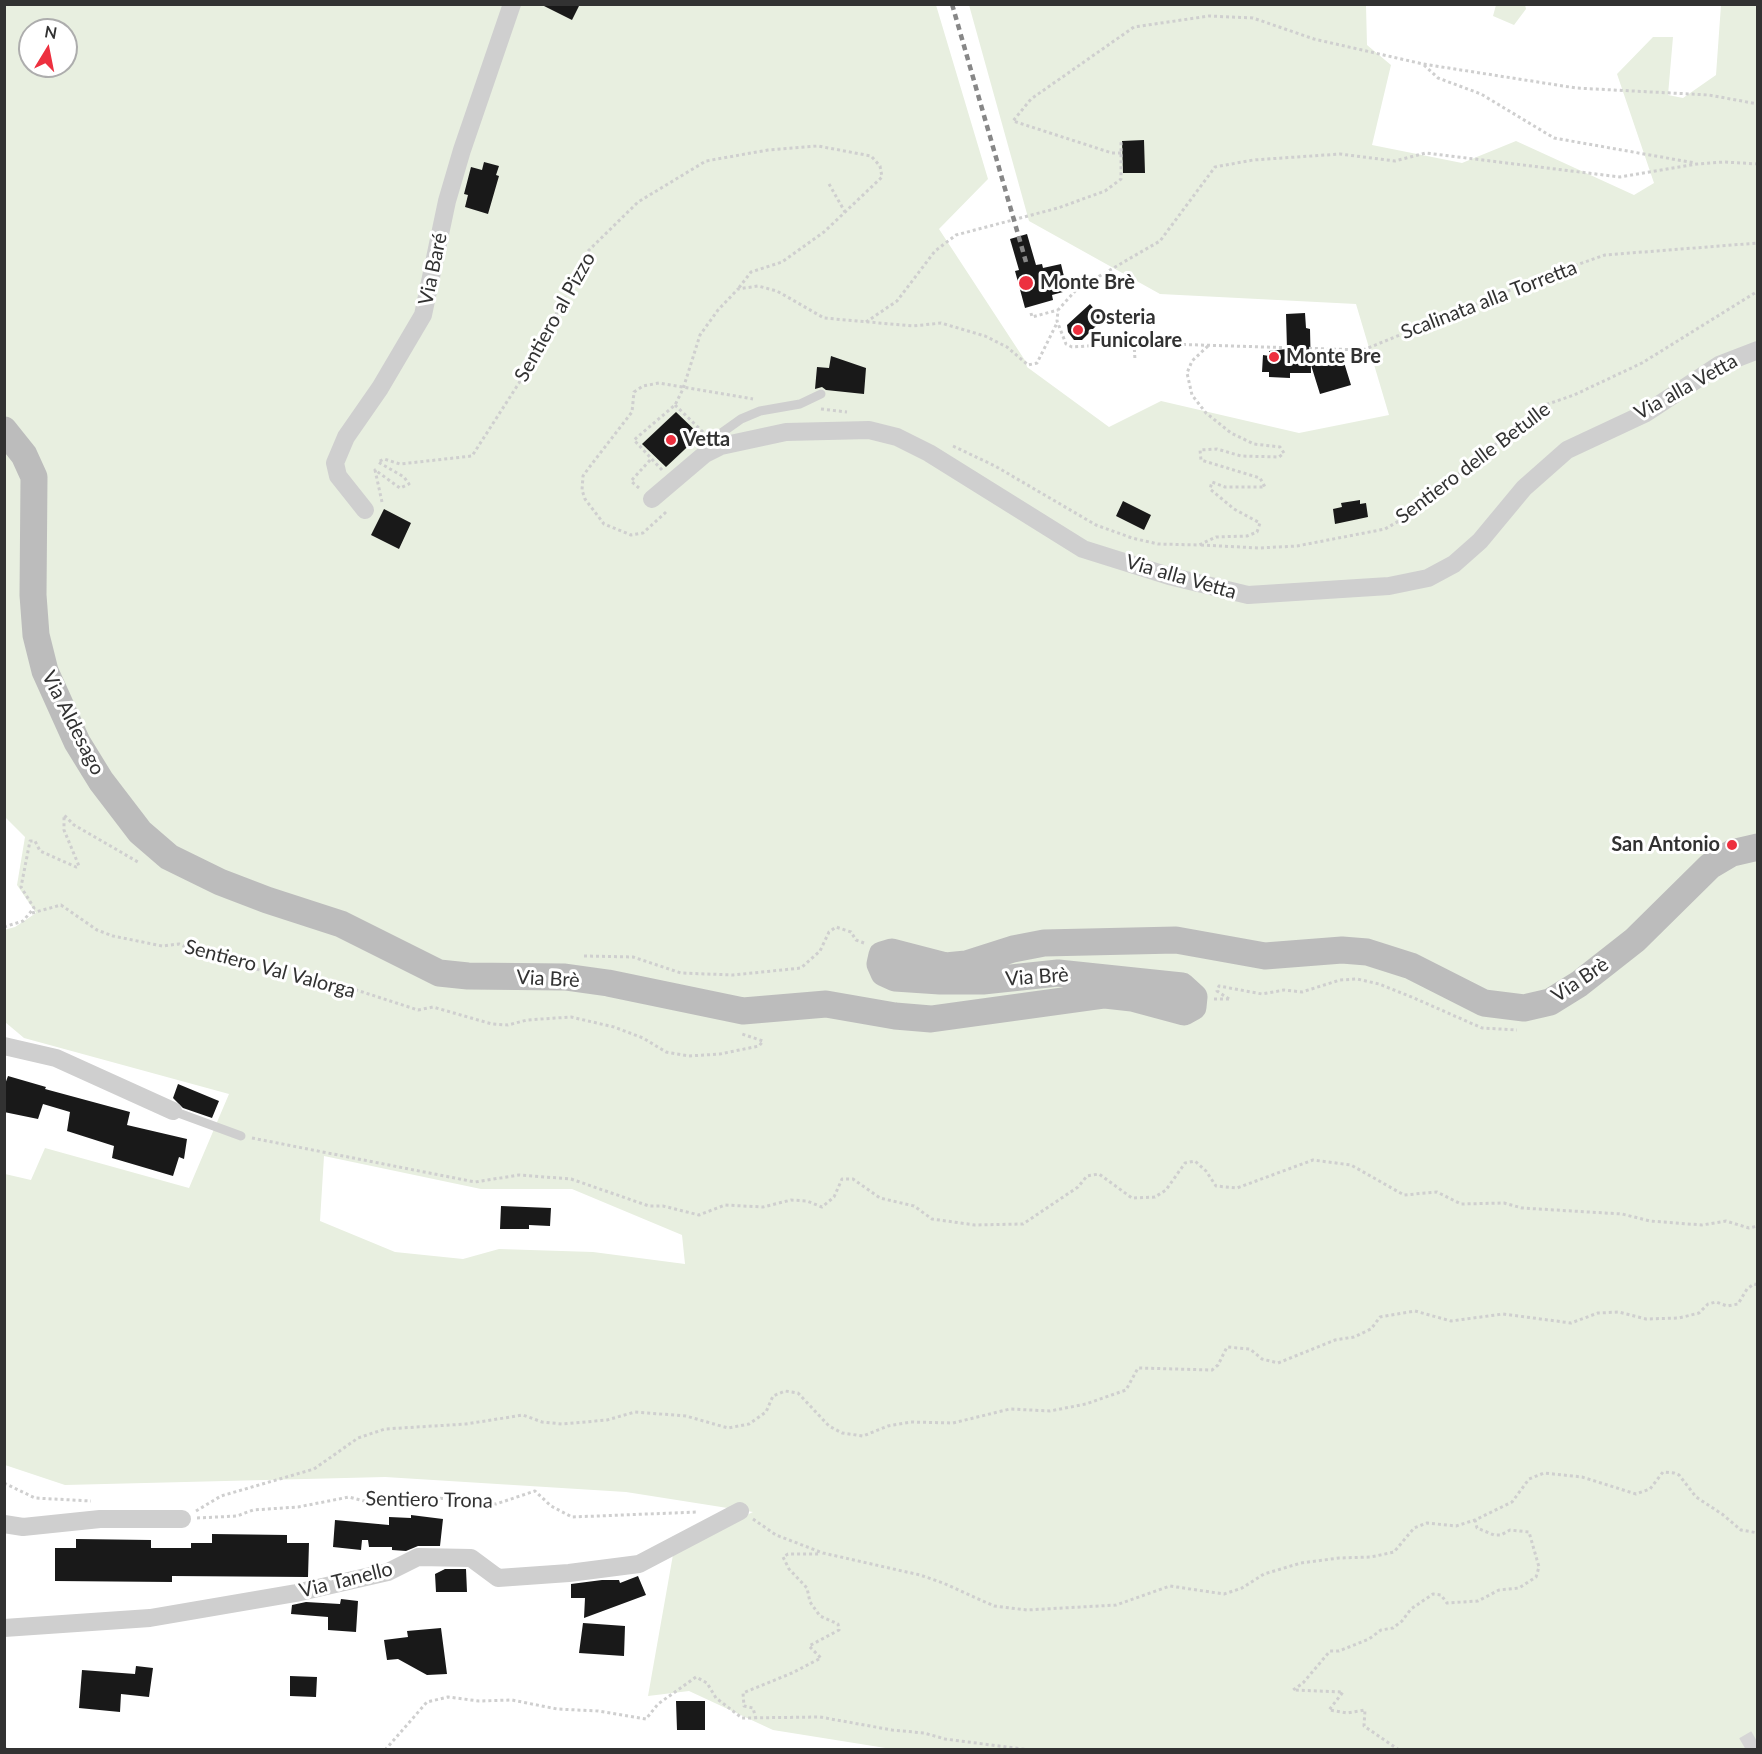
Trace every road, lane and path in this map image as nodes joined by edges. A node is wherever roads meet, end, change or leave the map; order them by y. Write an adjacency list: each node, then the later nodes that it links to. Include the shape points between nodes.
1 (512, 4): 34 (street, Via Baré, via 447,201 423,315 337,456 338,476)
2 (1423, 64): 3 (path, via 1576,87 1708,95); 5 (path, via 1314,39 1253,18 1209,16 1134,27 1031,99 1013,121); 6 (path, via 1438,78 1481,94 1554,138)
3 (1758, 104)
4 (1121, 141): 5 (path)
5 (1121, 153): 16 (path, via 1121,179 1105,191 956,235 935,251 897,301)
6 (1697, 164): 7 (path); 13 (path, via 1620,177 1426,153 1395,161 1340,154 1215,166 1160,242 1077,290)
7 (1758, 164)
8 (829, 184): 9 (path)
9 (845, 212): 11 (path, Sentiero al Pizzo, via 804,248 782,262 751,273); 34 (path, Sentiero al Pizzo, via 882,177 880,166 871,156 818,146 706,161 638,202 584,255 519,383 472,456 400,464 384,459 378,462 409,484 400,488 375,470 382,505)
10 (1758, 243): 18 (path, Scalinata alla Torretta, via 1605,255 1363,350)
11 (738, 289): 16 (path, via 758,286 777,291 824,318); 21 (path, Sentiero al Pizzo, via 700,335)
12 (1758, 291): 35 (path, Sentiero delle Betulle, via 1642,363 1545,405 1404,519 1385,529 1297,546)
13 (1058, 310): 14 (path, via 1032,317); 15 (path)
14 (1031, 313)
15 (1058, 321): 16 (path, via 1037,363 1028,365 1007,347 985,336 942,323); 17 (path, Scalinata alla Torretta, via 1066,344 1072,346)
16 (865, 323)
17 (1134, 343): 18 (path, Scalinata alla Torretta); 20 (path)
18 (1208, 346): 35 (path, via 1192,361 1187,373 1192,394 1206,413 1231,433 1254,444 1280,447 1284,453 1279,457 1241,456 1217,449 1200,450 1201,460 1260,478 1265,487 1225,487 1212,482 1209,489 1260,523 1257,532 1247,536 1216,537)
19 (1758, 350): 28 (street, Via alla Vetta, via 1719,365 1647,413 1567,450 1524,488 1480,541 1454,564 1428,578 1389,586 1248,595 1169,576 1083,549 949,464 882,432 786,432)
20 (1135, 360)
21 (683, 389): 23 (path, Sentiero al Pizzo); 24 (path)
22 (821, 394): 24 (lane)
23 (675, 405): 28 (path); 30 (path, via 648,426)
24 (787, 406): 28 (lane, via 741,419)
25 (821, 409): 26 (path)
26 (854, 413)
27 (4, 430): 38 (street, Via Aldesago, via 24,455 34,477 36,635 45,671 77,742 101,781 149,842 182,864)
28 (710, 442): 33 (street, Via alla Vetta)
29 (946, 442): 35 (path, via 1112,532 1158,544)
30 (635, 444)
31 (651, 459): 32 (path)
32 (634, 478)
33 (652, 499)
34 (369, 505)
35 (1199, 544)
36 (1758, 847): 41 (street, Via Brè, via 1732,853 1710,866 1649,928 1588,976 1550,1002 1524,1008 1485,1003 1411,966 1355,950 1265,956 1176,940 1065,942 1028,945 966,964 946,966)
37 (143, 864): 39 (path, via 64,815 64,830 79,866 40,851 30,841 21,887 34,904)
38 (267, 900): 41 (street, Via Brè, via 341,924 440,973 565,977 743,1011 826,1004 931,1019 1105,995 1132,998 1178,1012 1189,1010 1195,1002 1192,993 1182,986 1079,975 1041,974 983,981 895,978 884,973 880,964 882,955)
39 (32, 913): 40 (path, via 15,925); 45 (path, Sentiero Val Valorga, via 61,904 97,930 113,936 162,946 179,944 214,959 260,970 296,971 418,1010 441,1008 492,1024 571,1017 614,1027 666,1052 688,1056 720,1054 759,1046 763,1041)
40 (4, 927)
41 (890, 952): 42 (path, via 885,939 872,946 836,927 829,932 820,951 801,968 733,975 681,973 633,957)
42 (579, 956)
43 (1217, 991): 44 (path)
44 (1229, 999)
45 (738, 1033)
46 (4, 1046): 47 (street, via 56,1058)
47 (173, 1112): 48 (lane)
48 (241, 1136): 49 (path, via 475,1182 519,1174 571,1179 649,1206 699,1215 725,1205 763,1207 791,1200 822,1207 834,1197 842,1179 853,1179 880,1198 914,1206 932,1219 975,1225 1023,1224 1078,1187 1087,1176 1099,1174 1132,1198 1155,1197 1166,1190 1185,1162 1195,1161 1216,1186 1237,1188 1313,1160 1351,1165 1404,1195 1437,1192 1461,1204 1504,1203 1650,1221 1702,1225 1726,1221 1749,1228)
49 (1758, 1226)
50 (1758, 1285): 55 (path, via 1747,1288 1738,1304 1716,1302 1679,1318 1646,1319 1619,1312 1598,1313 1571,1323 1503,1314 1451,1322 1415,1311 1380,1317 1371,1329 1354,1337 1335,1340 1278,1363 1262,1359 1250,1349 1227,1347 1212,1370 1138,1368 1126,1390 1086,1404 1050,1411 1010,1409 953,1423 911,1422 862,1436 829,1426 798,1393 785,1391 773,1396 766,1412 749,1424 728,1428 686,1416 635,1412 607,1420 562,1424 523,1415 466,1424 385,1429 358,1438 314,1469 221,1496)
51 (4, 1483): 54 (path, via 35,1498 88,1500 102,1505)
52 (740, 1511): 59 (path, via 776,1535); 60 (street, Via Tanello, via 639,1564 498,1578 471,1558 418,1557 376,1575 296,1593 150,1618)
53 (704, 1512): 55 (path, Sentiero Trona, via 572,1517 551,1506 535,1491 496,1504 464,1499 349,1497 298,1507 253,1510 237,1516)
54 (112, 1519): 55 (street); 57 (street, via 24,1527)
55 (182, 1519)
56 (1475, 1520): 58 (path, via 1512,1502 1529,1479 1544,1473 1582,1477 1636,1494 1650,1489 1663,1472 1674,1473 1696,1497 1741,1530); 59 (path, via 1456,1526 1427,1523 1414,1528 1394,1552 1301,1563 1264,1574 1224,1594 1170,1586 1116,1605 1063,1610 994,1606 927,1578); 64 (path, via 1478,1528 1494,1534 1510,1530 1529,1532 1539,1567 1536,1577 1519,1588 1499,1590 1478,1601 1447,1603 1441,1595 1433,1594 1393,1628 1339,1651 1330,1651 1293,1690 1343,1692 1329,1710 1365,1710 1364,1726)
57 (4, 1524)
58 (1758, 1533)
59 (823, 1553): 61 (path, via 783,1557 807,1588 810,1602 820,1616 838,1624 839,1630 809,1646 821,1658 743,1693 744,1706 753,1708)
60 (4, 1628)
61 (756, 1719): 62 (path, via 742,1718 696,1677 658,1704 646,1719 512,1700 448,1697 427,1702); 63 (path, via 820,1717)
62 (385, 1749)
63 (1030, 1749)
64 (1399, 1749)

